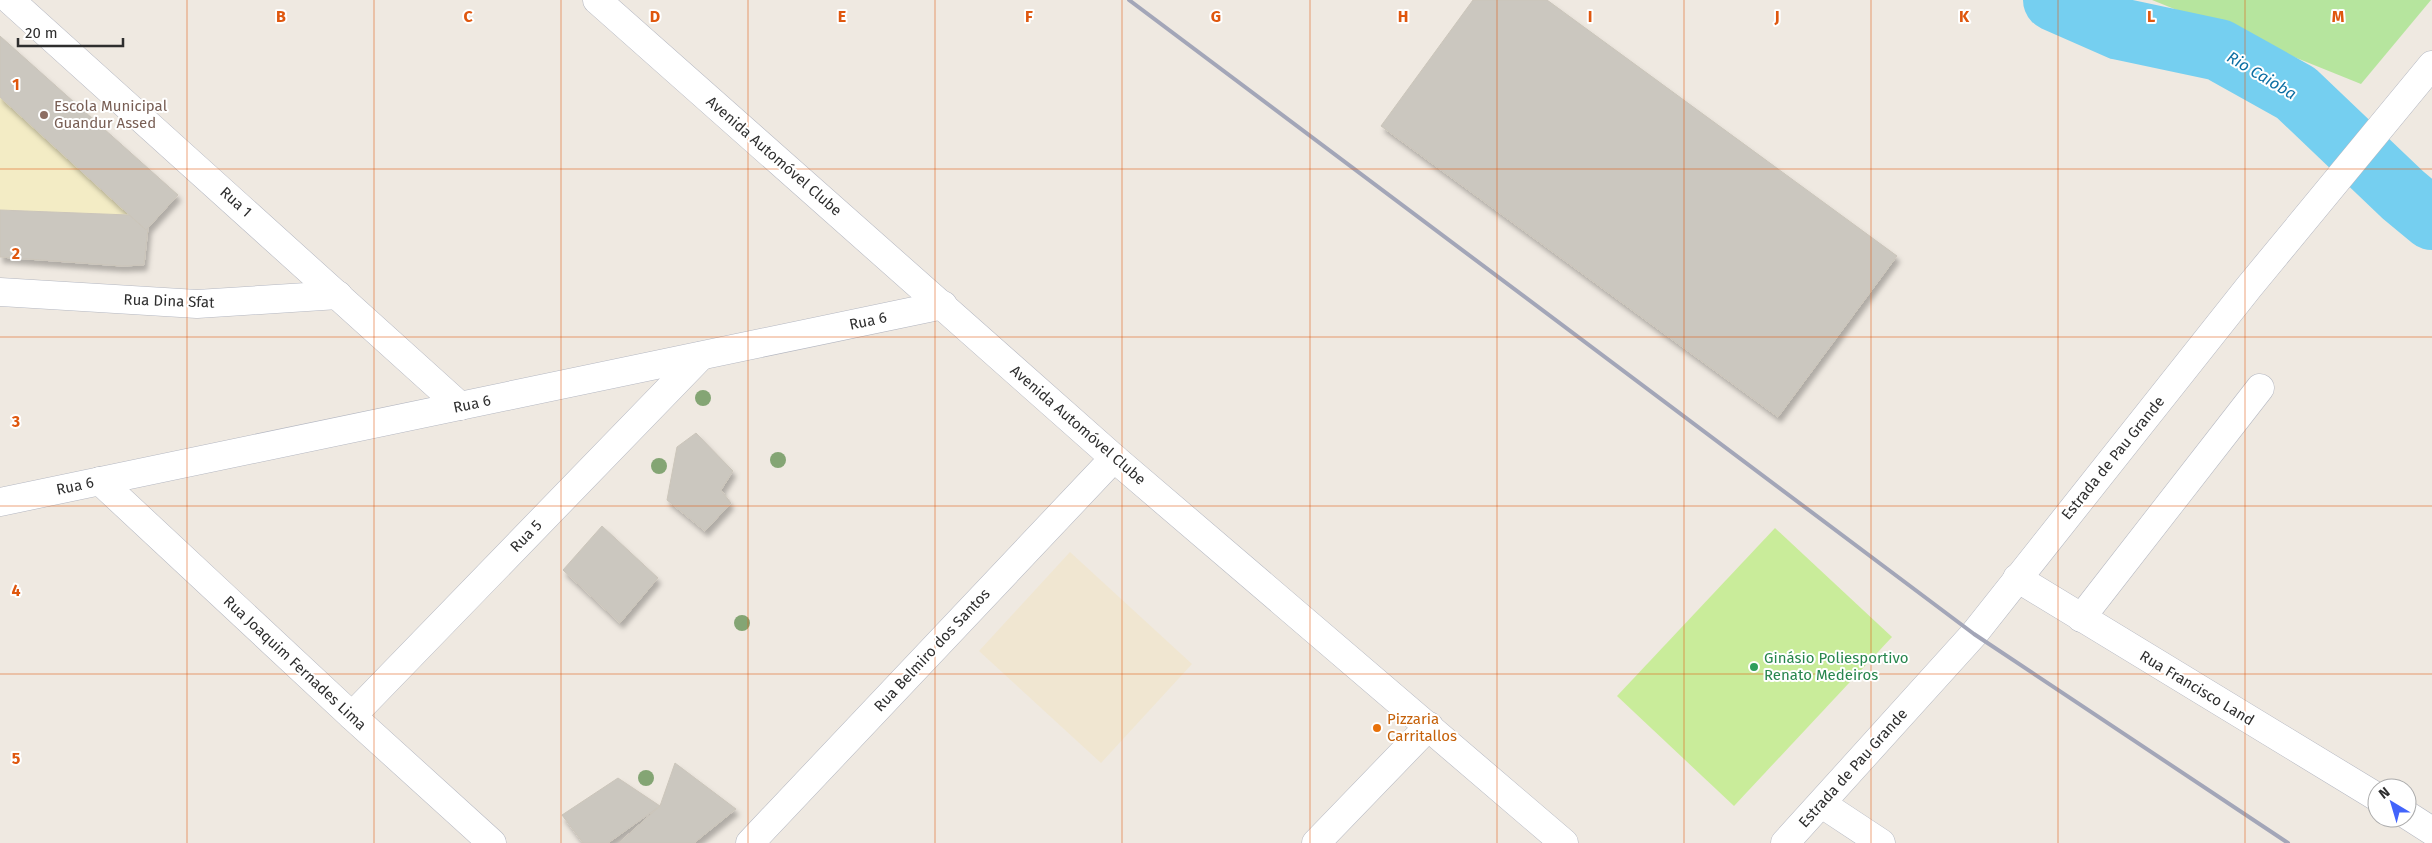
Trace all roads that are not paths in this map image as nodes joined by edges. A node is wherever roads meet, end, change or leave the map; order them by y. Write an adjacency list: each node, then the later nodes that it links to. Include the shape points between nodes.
1 (10, 0): 5 (street, Rua 1)
2 (597, 0): 6 (street, Avenida Automóvel Clube)
3 (2432, 65): 13 (street, Estrada de Pau Grande, via 2249,287)
4 (0, 292): 5 (street, Rua Dina Sfat, via 197,304)
5 (338, 295): 9 (street, Rua 1)
6 (943, 306): 7 (street, Rua 6); 10 (street, Avenida Automóvel Clube)
7 (701, 356): 9 (street, Rua 6); 15 (street, Rua 5)
8 (2260, 388): 14 (street)
9 (460, 406): 11 (street, Rua 6)
10 (1114, 458): 16 (street, Avenida Automóvel Clube); 22 (street, Rua Belmiro dos Santos)
11 (100, 481): 12 (street, Rua 6); 15 (street, Rua Joaquim Fernades Lima)
12 (0, 502)
13 (2017, 578): 14 (street, Rua Francisco Land); 18 (street, Estrada de Pau Grande, via 1974,634)
14 (2082, 618): 17 (street, Rua Francisco Land)
15 (352, 716): 21 (street, Rua Joaquim Fernades Lima)
16 (1429, 726): 23 (street); 24 (street, Avenida Automóvel Clube)
17 (2367, 791)
18 (1822, 804): 25 (street, Estrada de Pau Grande); 26 (street)
19 (2417, 821): 20 (street)
20 (2432, 830)
21 (492, 843)
22 (750, 843)
23 (1316, 843)
24 (1564, 843)
25 (1785, 843)
26 (1881, 843)

